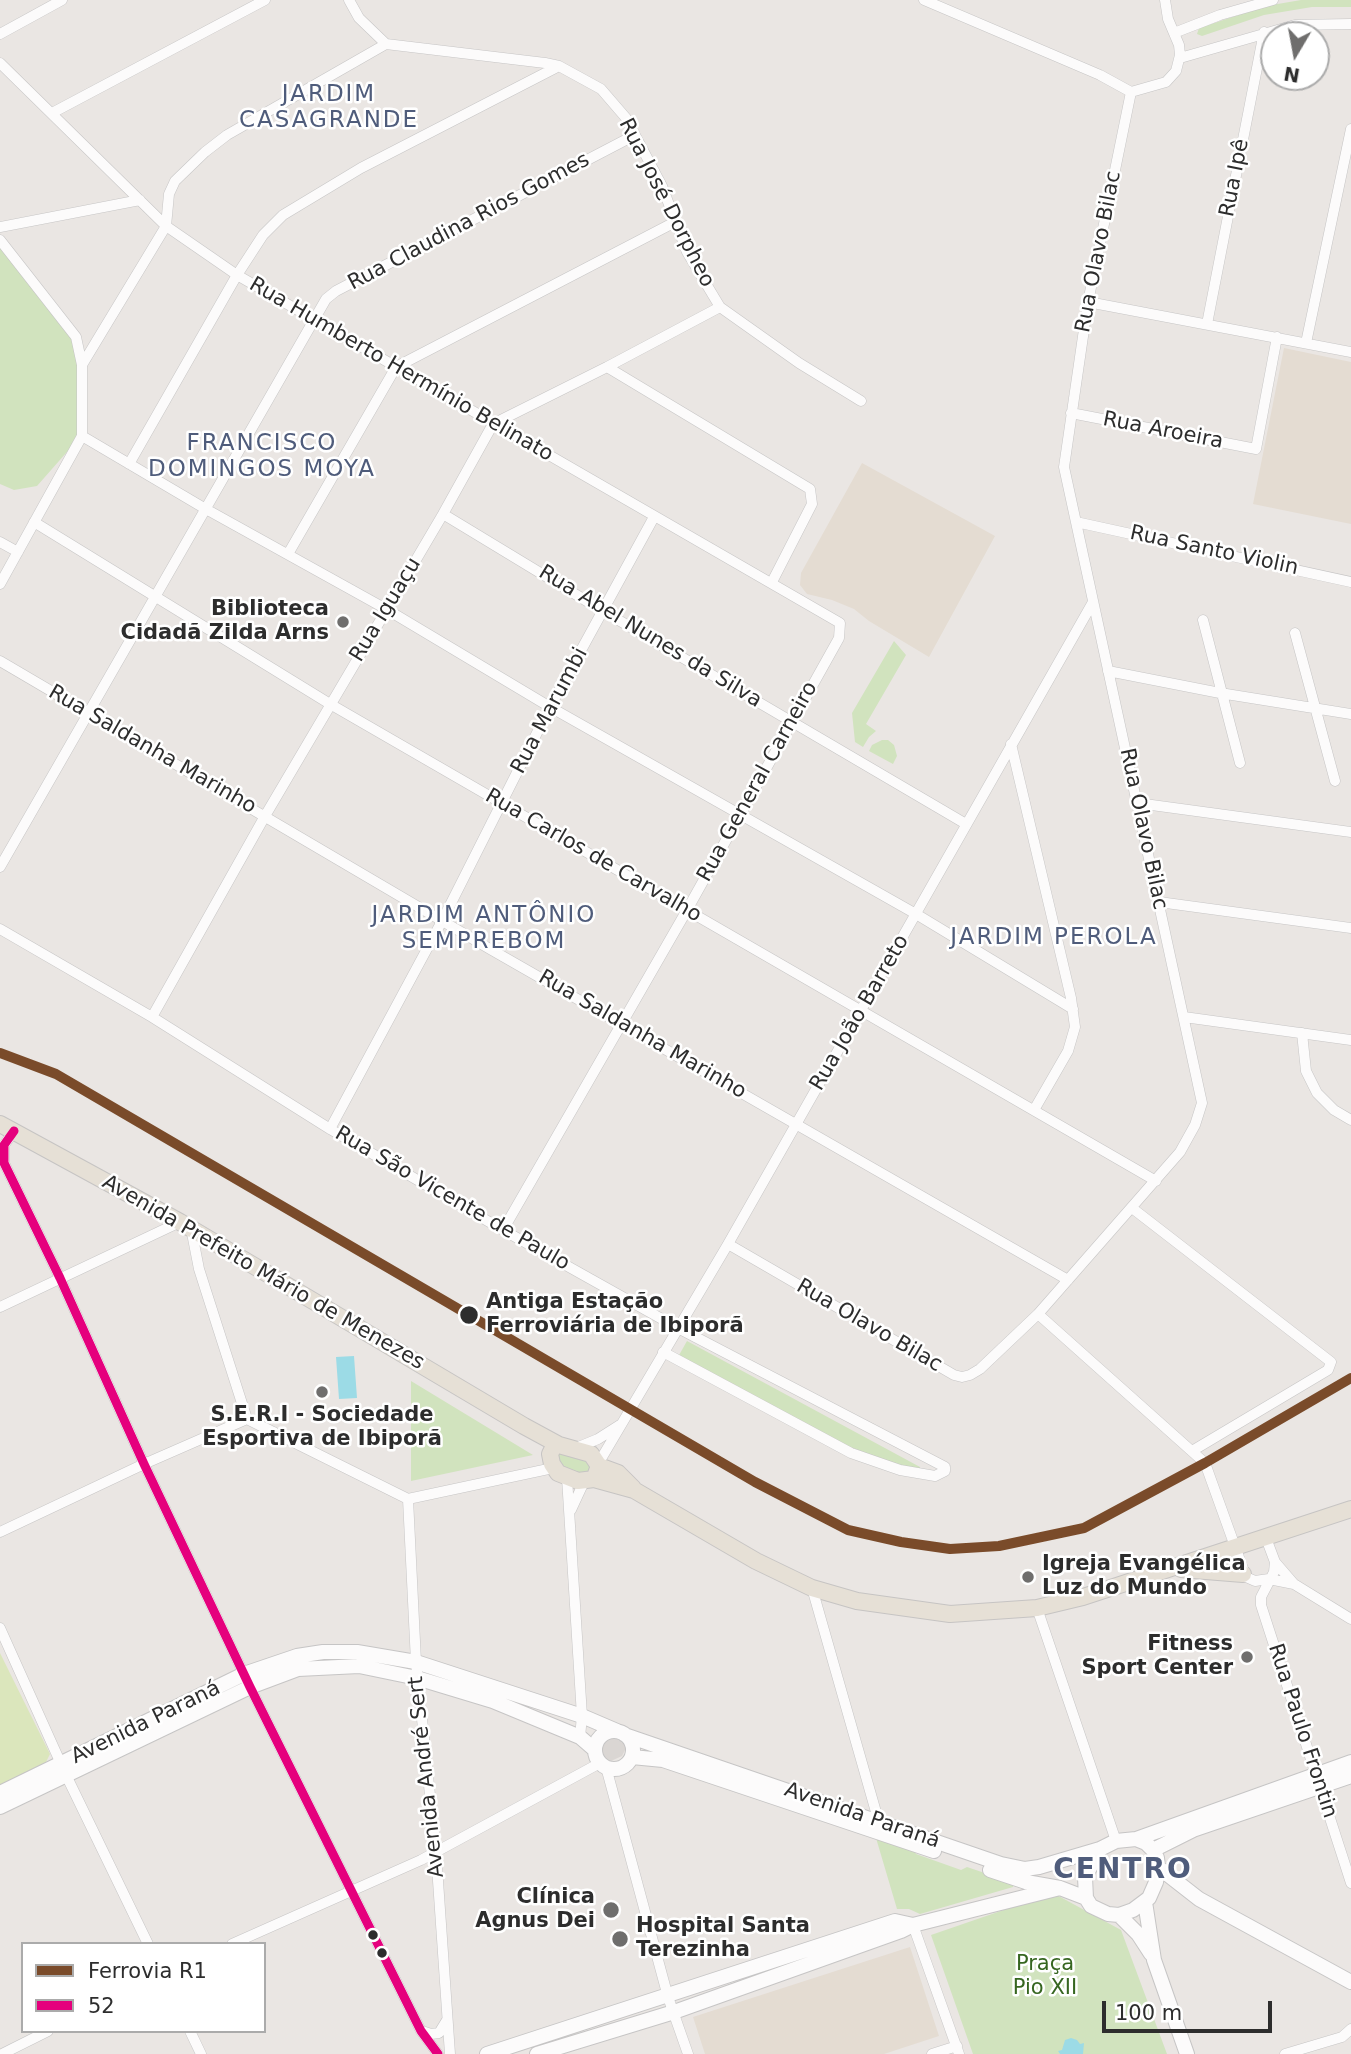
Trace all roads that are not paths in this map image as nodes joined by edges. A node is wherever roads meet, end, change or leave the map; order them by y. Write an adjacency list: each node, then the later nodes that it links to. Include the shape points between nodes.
1 (62, 0): 11 (street)
2 (265, 0): 18 (street)
3 (349, 0): 12 (street, via 359,18)
4 (924, 0): 17 (street)
5 (1165, 0): 9 (street)
6 (1273, 0): 9 (street)
7 (1330, 24): 8 (street)
8 (1351, 24)
9 (1174, 33): 14 (street)
10 (1260, 33): 14 (street)
11 (0, 34)
12 (386, 44): 16 (street, Rua José Dorpheo); 23 (street, via 216,143 175,181)
13 (1260, 52): 30 (street, Rua Ipê)
14 (1180, 58): 17 (street, via 1166,82)
15 (0, 64): 18 (street, Rua Humberto Hermínio Belinato)
16 (559, 66): 20 (street, Rua José Dorpheo, via 601,89); 26 (street, via 361,168 283,215 263,235)
17 (1132, 92): 27 (street, Rua Olavo Bilac)
18 (52, 113): 21 (street, Rua Humberto Hermínio Belinato)
19 (1351, 129): 32 (street)
20 (635, 135): 22 (street, Rua José Dorpheo); 29 (street, Rua Claudina Rios Gomes, via 336,291)
21 (140, 200): 23 (street, Rua Humberto Hermínio Belinato); 24 (street)
22 (675, 222): 28 (street, Rua José Dorpheo); 36 (street)
23 (166, 226): 26 (street, Rua Humberto Hermínio Belinato); 34 (street)
24 (0, 228)
25 (0, 240): 34 (street, via 76,337)
26 (237, 275): 29 (street, Rua Humberto Hermínio Belinato); 41 (street)
27 (1088, 302): 30 (street); 38 (street, Rua Olavo Bilac)
28 (720, 307): 35 (street); 37 (street, Rua José Dorpheo)
29 (313, 320): 36 (street, Rua Humberto Hermínio Belinato); 42 (street, Rua Claudina Rios Gomes)
30 (1207, 324): 31 (street)
31 (1277, 337): 32 (street); 38 (street, Rua Aroeira, via 1256,449)
32 (1306, 343): 33 (street)
33 (1351, 352)
34 (82, 365): 40 (street)
35 (607, 367): 39 (street); 50 (street, via 810,489 812,504)
36 (396, 368): 39 (street, Rua Humberto Hermínio Belinato); 49 (street)
37 (861, 401)
38 (1071, 413): 46 (street, Rua Olavo Bilac, via 1065,467)
39 (492, 424): 43 (street, Rua Iguaçu); 44 (street, Rua Humberto Hermínio Belinato)
40 (82, 436): 41 (street); 45 (street)
41 (129, 464): 42 (street)
42 (204, 508): 49 (street); 53 (street, Rua Claudina Rios Gomes)
43 (443, 514): 55 (street, Rua Iguaçu); 56 (street, Rua Abel Nunes da Silva)
44 (654, 517): 50 (street, Rua Humberto Hermínio Belinato); 56 (street, Rua Marumbi)
45 (34, 522): 48 (street); 53 (street, Rua Carlos de Carvalho)
46 (1076, 522): 51 (street, Rua Santo Violin); 54 (street, Rua Olavo Bilac)
47 (0, 542): 48 (street)
48 (18, 552): 52 (street)
49 (288, 554): 55 (street)
50 (772, 582): 58 (street, Rua Humberto Hermínio Belinato)
51 (1351, 582)
52 (0, 584)
53 (155, 596): 63 (street, Rua Carlos de Carvalho); 66 (street, Rua Claudina Rios Gomes)
54 (1093, 602): 61 (street, Rua Olavo Bilac); 69 (street, Rua João Barreto)
55 (386, 609): 63 (street, Rua Iguaçu); 64 (street)
56 (603, 611): 64 (street, Rua Marumbi); 68 (street, Rua Abel Nunes da Silva)
57 (1203, 620): 62 (street)
58 (841, 623): 68 (street, Rua General Carneiro, via 839,638)
59 (1295, 633): 65 (street)
60 (0, 661): 66 (street, Rua Saldanha Marinho)
61 (1108, 671): 62 (street); 73 (street, Rua Olavo Bilac)
62 (1220, 693): 65 (street); 70 (street)
63 (330, 704): 72 (street, Rua Carlos de Carvalho); 75 (street, Rua Iguaçu)
64 (550, 707): 72 (street, Rua Marumbi); 74 (street)
65 (1316, 709): 67 (street); 71 (street)
66 (88, 712): 75 (street, Rua Saldanha Marinho); 78 (street, Rua Claudina Rios Gomes)
67 (1351, 714)
68 (791, 720): 74 (street, Rua General Carneiro); 76 (street, Rua Abel Nunes da Silva)
69 (1011, 744): 76 (street, Rua João Barreto); 85 (street)
70 (1240, 763)
71 (1335, 781)
72 (502, 803): 80 (street, Rua Carlos de Carvalho); 82 (street, Rua Marumbi)
73 (1137, 803): 77 (street); 79 (street, Rua Olavo Bilac)
74 (740, 814): 80 (street, Rua General Carneiro); 81 (street)
75 (265, 816): 82 (street, Rua Saldanha Marinho); 87 (street, Rua Iguaçu)
76 (966, 824): 81 (street, Rua João Barreto)
77 (1351, 832)
78 (0, 867)
79 (1159, 902): 83 (street); 88 (street, Rua Olavo Bilac)
80 (687, 910): 86 (street, Rua Carlos de Carvalho); 89 (street, Rua General Carneiro)
81 (916, 914): 85 (street); 86 (street, Rua João Barreto)
82 (442, 921): 89 (street, Rua Saldanha Marinho); 96 (street, Rua Marumbi)
83 (1351, 928)
84 (0, 929): 87 (street, Rua São Vicente de Paulo)
85 (1073, 1009): 92 (street, via 1075,1027 1069,1051)
86 (861, 1011): 92 (street, Rua Carlos de Carvalho); 94 (street, Rua João Barreto)
87 (152, 1017): 96 (street, Rua São Vicente de Paulo)
88 (1184, 1017): 90 (street); 97 (street, Rua Olavo Bilac, via 1202,1103 1180,1152)
89 (621, 1024): 94 (street, Rua Saldanha Marinho); 100 (street, Rua General Carneiro)
90 (1302, 1033): 91 (street); 93 (street, via 1306,1071 1317,1093)
91 (1351, 1040)
92 (1034, 1110): 97 (street, Rua Carlos de Carvalho)
93 (1351, 1120)
94 (797, 1123): 101 (street, Rua João Barreto); 103 (street, Rua Saldanha Marinho)
95 (7, 1128): 99 (main road, Avenida Prefeito Mário de Menezes); 102 (street, via 4,1163)
96 (330, 1129): 100 (street, Rua São Vicente de Paulo)
97 (1156, 1181): 98 (street, Rua Olavo Bilac)
98 (1132, 1208): 103 (street, Rua Olavo Bilac); 111 (street, via 1331,1364)
99 (186, 1225): 102 (street); 108 (street); 112 (main road, Avenida Prefeito Mário de Menezes, via 524,1426)
100 (503, 1230): 106 (street, Rua São Vicente de Paulo)
101 (728, 1244): 105 (street, Rua Olavo Bilac, via 962,1377 980,1370); 106 (street, Rua João Barreto)
102 (60, 1278): 104 (street); 113 (street)
103 (1068, 1280): 105 (street, Rua Olavo Bilac)
104 (0, 1307)
105 (1038, 1314): 111 (street)
106 (678, 1328): 107 (street, Rua João Barreto); 107 (street, Rua São Vicente de Paulo, via 945,1467 944,1473 935,1476 901,1470 851,1453)
107 (663, 1352): 109 (street, Rua João Barreto)
108 (247, 1419): 113 (street); 116 (street)
109 (624, 1423): 110 (street); 114 (street, Rua João Barreto)
110 (576, 1448): 112 (main road); 114 (main road, via 591,1454)
111 (1192, 1451): 121 (street, via 1205,1464)
112 (554, 1456): 115 (main road); 116 (street)
113 (144, 1464): 119 (street); 133 (street)
114 (594, 1473): 115 (main road); 118 (street, Rua João Barreto); 127 (main road, via 634,1490)
115 (567, 1478): 118 (street)
116 (408, 1499): 131 (street, Avenida André Sert)
117 (1351, 1509): 120 (main road)
118 (570, 1514): 135 (street)
119 (0, 1532)
120 (1266, 1538): 121 (main road); 122 (street)
121 (1236, 1547): 123 (main road); 124 (street)
122 (1275, 1562): 125 (street); 126 (street)
123 (1172, 1569): 124 (main road); 128 (main road)
124 (1243, 1574): 125 (street, via 1255,1581)
125 (1269, 1579): 126 (street); 143 (street, Rua Paulo Frontin, via 1261,1605)
126 (1294, 1584): 129 (street)
127 (812, 1588): 128 (main road, via 857,1601 950,1614); 147 (street)
128 (1037, 1608): 149 (street)
129 (1351, 1619)
130 (0, 1628): 141 (street)
131 (416, 1662): 132 (street, Avenida André Sert); 133 (main road, Avenida Paraná, via 357,1652 323,1652 297,1656); 134 (main road, Avenida Paraná)
132 (417, 1678): 133 (main road, Avenida Paraná, via 359,1666 298,1669); 134 (main road, Avenida Paraná); 152 (street, Avenida André Sert)
133 (247, 1681): 141 (main road, Avenida Paraná); 156 (street)
134 (496, 1695): 135 (main road, Avenida Paraná); 137 (main road, Avenida Paraná)
135 (582, 1716): 136 (main road, Avenida Paraná); 137 (street)
136 (621, 1733): 138 (main road, via 632,1743); 139 (main road, via 604,1734 597,1741); 145 (main road, Avenida Paraná)
137 (580, 1737): 139 (main road, Avenida Paraná)
138 (632, 1757): 139 (main road, via 615,1769); 145 (main road, Avenida Paraná, via 663,1760)
139 (600, 1760): 152 (street); 167 (street)
140 (1351, 1762): 143 (main road)
141 (64, 1770): 144 (main road, Avenida Paraná); 146 (main road, Avenida Paraná); 162 (street)
142 (1351, 1776): 143 (main road)
143 (1318, 1780): 148 (main road); 151 (main road); 154 (street, Rua Paulo Frontin)
144 (0, 1793)
145 (783, 1794): 147 (main road, Avenida Paraná)
146 (0, 1807)
147 (881, 1828): 150 (main road, Avenida Paraná, via 1025,1869); 155 (main road, Avenida Paraná, via 1026,1882)
148 (1136, 1839): 149 (main road); 151 (main road)
149 (1116, 1841): 150 (main road)
150 (1100, 1849): 158 (main road, via 1085,1877)
151 (1153, 1850): 153 (main road)
152 (436, 1852): 156 (street); 169 (street, Avenida André Sert)
153 (1158, 1867): 157 (main road); 159 (main road)
154 (1351, 1883)
155 (1060, 1888): 158 (main road, Avenida Paraná); 161 (main road)
156 (353, 1890): 163 (street); 171 (street)
157 (1149, 1896): 159 (main road, via 1170,1889); 160 (main road); 164 (main road)
158 (1086, 1898): 160 (main road, via 1099,1911)
159 (1199, 1899): 166 (main road)
160 (1119, 1915): 164 (main road)
161 (914, 1924): 165 (main road, via 895,1922); 176 (street)
162 (147, 1942)
163 (236, 1942)
164 (1154, 1960): 185 (main road)
165 (764, 1972): 167 (main road); 168 (main road)
166 (1351, 1982)
167 (668, 1997): 168 (street); 174 (main road)
168 (674, 2012): 175 (main road); 183 (street)
169 (448, 2017): 171 (street, via 439,2033); 180 (street, Avenida André Sert)
170 (1351, 2029): 186 (street, via 1342,2037)
171 (422, 2031): 179 (street)
172 (44, 2033): 177 (street)
173 (191, 2033): 178 (street)
174 (553, 2033): 175 (main road); 181 (main road)
175 (558, 2048): 182 (main road)
176 (958, 2050): 184 (street)
177 (2, 2054)
178 (201, 2054)
179 (438, 2054)
180 (450, 2054)
181 (487, 2054)
182 (537, 2054)
183 (688, 2054)
184 (932, 2054)
185 (1187, 2054)
186 (1285, 2054)

